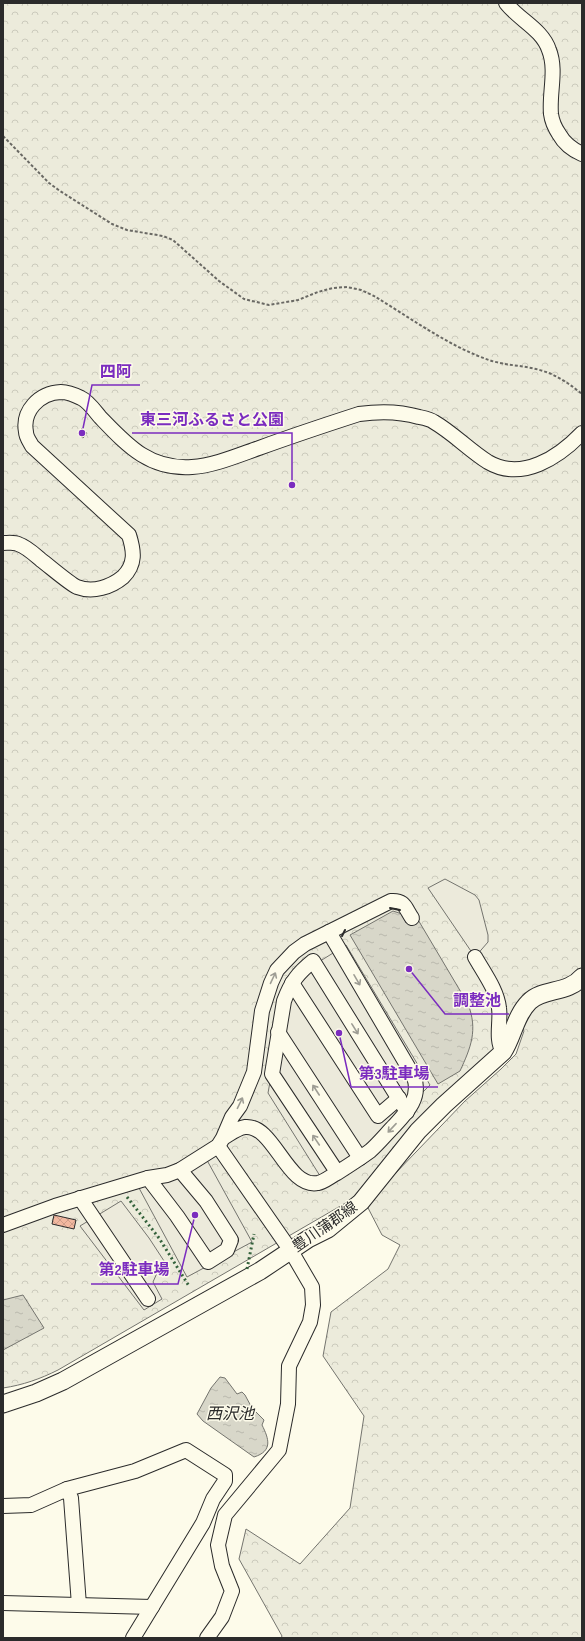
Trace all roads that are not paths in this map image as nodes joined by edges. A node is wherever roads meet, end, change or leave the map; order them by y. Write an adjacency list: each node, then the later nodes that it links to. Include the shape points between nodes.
1 (506, 3): 2 (street, via 546,43 552,61 551,115 554,125 561,138)
2 (582, 154)
3 (582, 433): 4 (street, via 554,457 541,464 513,470 488,462 433,421 406,413 378,411 346,418 228,459 192,467 166,466 149,460 128,445 84,399 61,392 37,400 25,421 26,433 32,446 129,535 134,561 128,572 107,587 77,587 28,549 18,544)
4 (3, 543)
5 (412, 918): 6 (street, via 403,903 391,901)
6 (329, 932): 13 (street, one-way to 13, via 414,1077 417,1093); 14 (street, one-way to 6, via 254,1072 262,1011 277,970 294,952)
7 (475, 957): 11 (street, via 497,1000 499,1039)
8 (582, 977): 11 (main road, 豊川蒲郡線, via 570,987 546,993 530,1001 520,1014)
9 (292, 983): 10 (street, via 284,1001); 12 (street, via 378,1116); 12 (street, one-way to 12, via 313,961)
10 (278, 1032): 15 (street, one-way to 10); 17 (street, one-way to 10, via 272,1074)
11 (503, 1052): 21 (main road, 豊川蒲郡線, via 418,1131 361,1202 328,1229)
12 (398, 1098): 13 (street)
13 (407, 1112): 15 (street, one-way to 15)
14 (221, 1142): 16 (street); 17 (street, via 234,1130 254,1127 263,1133 299,1178 317,1183); 21 (street)
15 (360, 1158): 17 (street)
16 (180, 1170): 18 (street, via 167,1176); 18 (street, via 206,1201 231,1240 228,1250 208,1262)
17 (338, 1172)
18 (148, 1178): 19 (street)
19 (80, 1198): 20 (street); 22 (street)
20 (3, 1225)
21 (291, 1251): 23 (main road, 豊川蒲郡線, via 260,1271 63,1381); 30 (street, via 312,1287 313,1305 310,1322 289,1366 288,1404 279,1450 225,1515 218,1545 222,1566 232,1591 222,1617)
22 (148, 1298)
23 (3, 1404)
24 (67, 1489): 25 (street, via 31,1505); 27 (street, via 71,1498); 28 (street, via 135,1471 186,1450 225,1475 225,1481 213,1499 203,1523)
25 (3, 1506)
26 (3, 1603): 27 (street)
27 (79, 1605): 28 (street)
28 (152, 1607): 29 (street)
29 (133, 1638)
30 (207, 1638)

